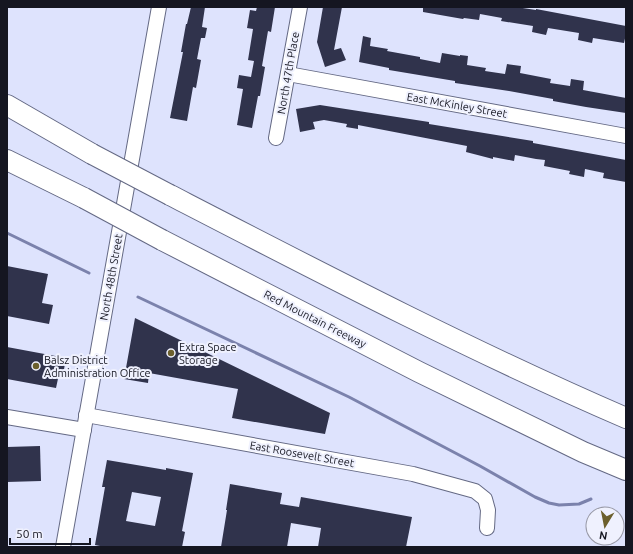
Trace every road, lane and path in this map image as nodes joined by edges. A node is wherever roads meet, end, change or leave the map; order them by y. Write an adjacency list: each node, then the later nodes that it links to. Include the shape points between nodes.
1 (159, 7): 12 (street, North 48th Street)
2 (300, 7): 3 (street, North 47th Place)
3 (288, 74): 6 (street, East McKinley Street); 7 (street, North 47th Place)
4 (7, 105): 8 (highway)
5 (7, 111): 8 (highway)
6 (626, 136)
7 (276, 138)
8 (92, 154): 10 (highway, bridge, via 407,316)
9 (7, 160): 16 (highway, Red Mountain Freeway, bridge, via 419,372 583,452)
10 (570, 393): 11 (highway); 14 (highway)
11 (626, 409)
12 (86, 415): 15 (street, North 48th Street); 17 (street, East Roosevelt Street, via 413,474 460,486 475,491 485,499 488,510)
13 (7, 417): 15 (street)
14 (626, 418)
15 (84, 430): 18 (street, North 48th Street)
16 (626, 470)
17 (487, 528)
18 (63, 547)

